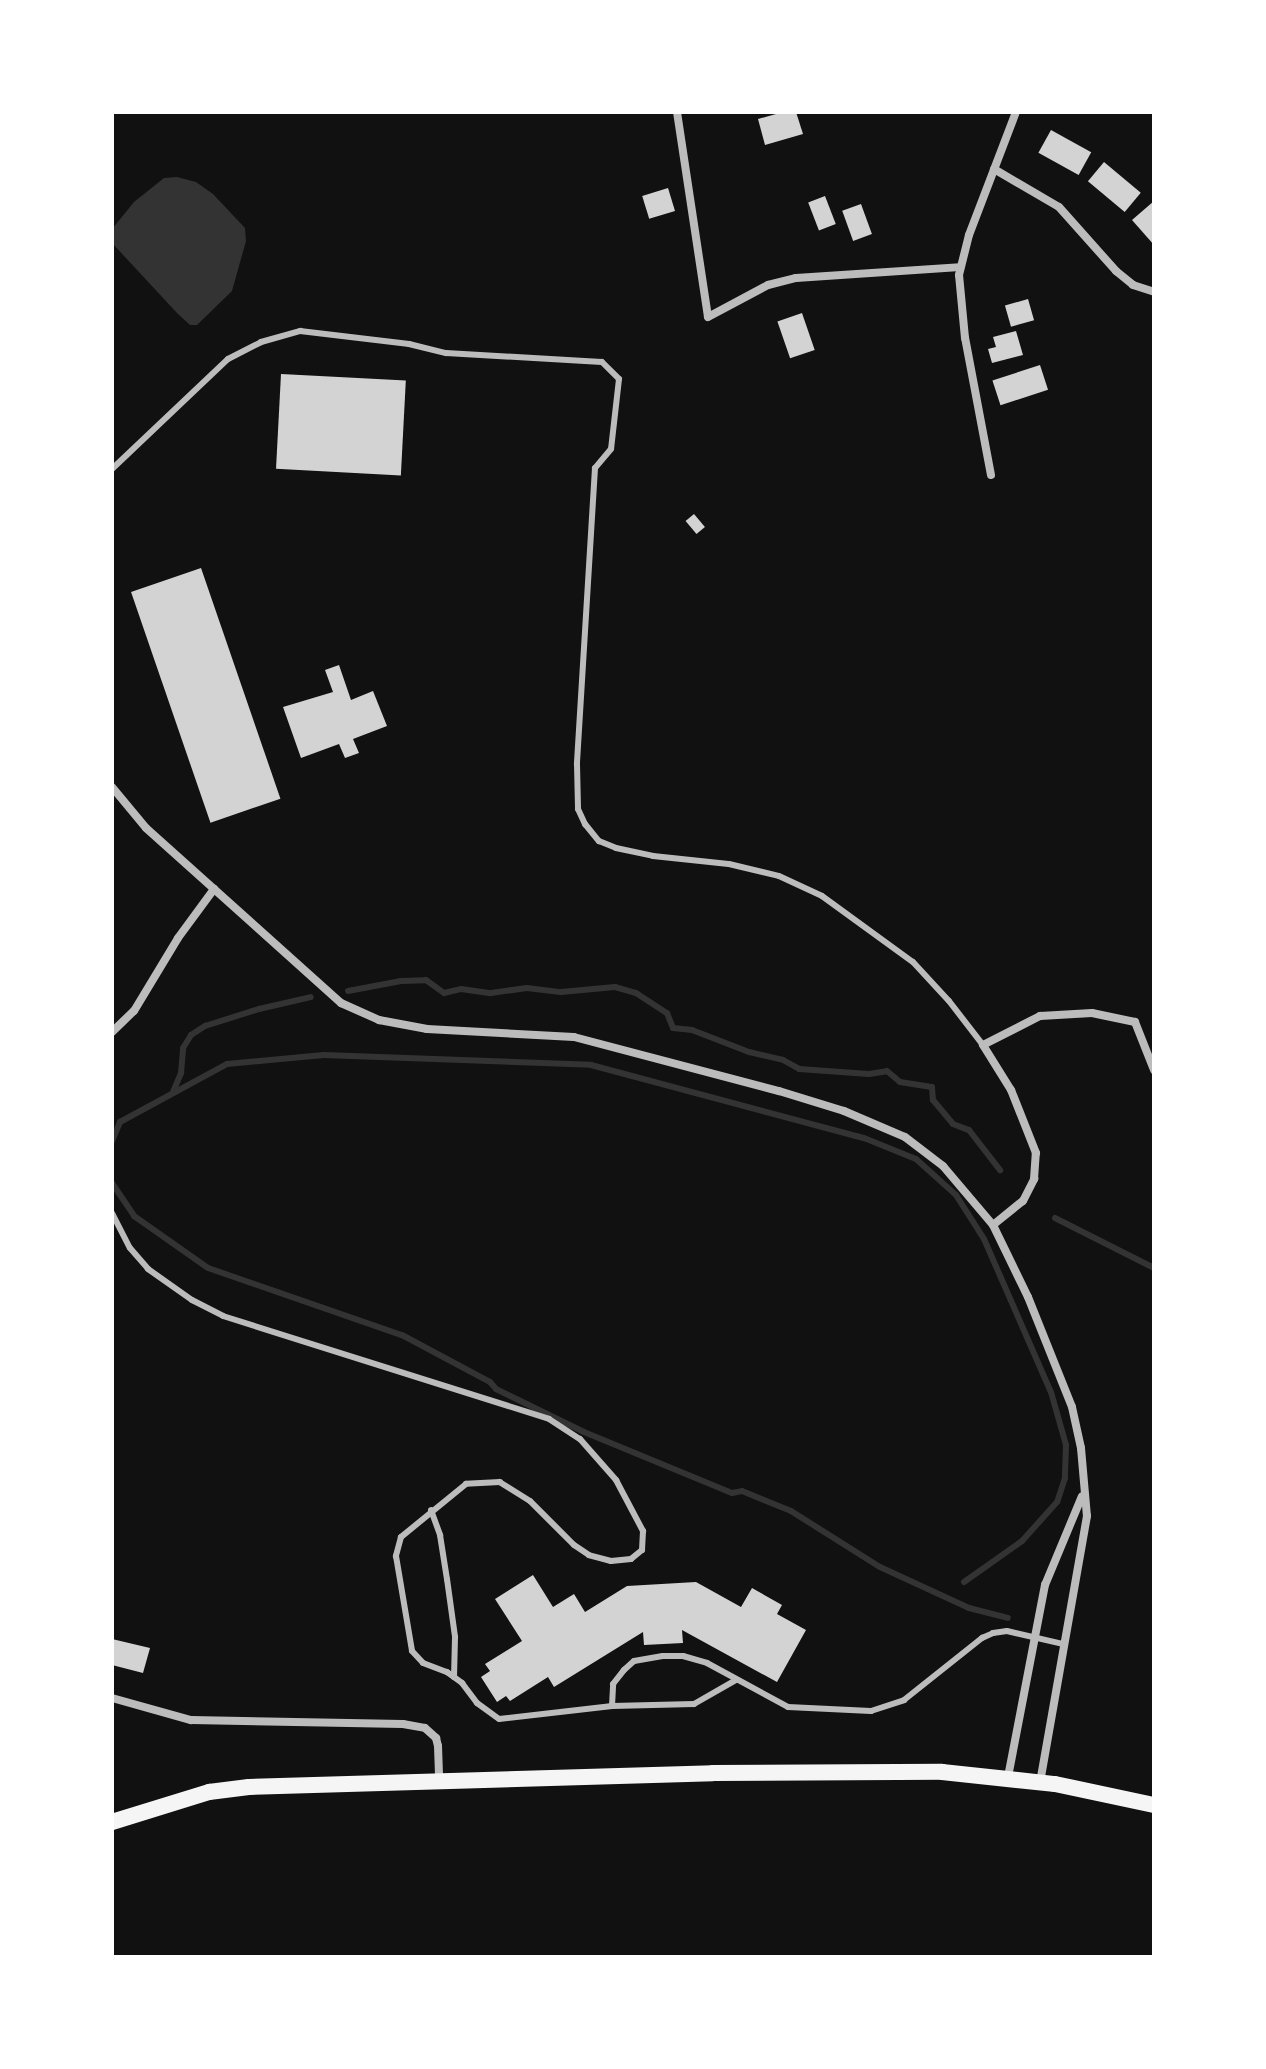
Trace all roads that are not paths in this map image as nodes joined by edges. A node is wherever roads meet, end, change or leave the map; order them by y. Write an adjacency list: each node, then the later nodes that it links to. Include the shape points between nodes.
1 (677, 112): 4 (street, via 708,317 768,285 833,273)
2 (1016, 112): 3 (street)
3 (994, 169): 4 (street); 5 (street, via 1059,207 1116,271 1133,285)
4 (960, 267): 7 (street, via 965,338)
5 (1154, 292)
6 (112, 469): 11 (lane, via 228,359 300,331 446,353 602,362 619,379 611,449 595,468 577,764 578,809 585,824 599,841 616,848 766,873 822,896 913,962)
7 (991, 475)
8 (112, 787): 9 (street)
9 (214, 889): 10 (street, via 134,1011); 14 (street, via 341,1003 379,1020 427,1029 574,1037 844,1111 905,1137 930,1156)
10 (112, 1032)
11 (983, 1045): 12 (street, via 1040,1016 1092,1013 1135,1022); 14 (street, via 1011,1090 1036,1153 1034,1179 1023,1201)
12 (1154, 1070)
13 (112, 1213): 16 (lane, via 148,1269 223,1316 549,1419 580,1439 609,1471 634,1510 644,1541 631,1559 589,1555 530,1501 500,1482 466,1484)
14 (993, 1225): 15 (street, via 1072,1407)
15 (1083, 1495): 17 (street, via 1045,1585); 18 (street, via 1085,1530)
16 (431, 1510): 19 (lane, via 440,1535 455,1637); 19 (lane, via 401,1537 396,1556 408,1643 423,1663)
17 (1033, 1636): 18 (lane); 20 (lane, via 1007,1631 982,1638 904,1700 871,1711 788,1707); 23 (street)
18 (1063, 1644): 25 (street)
19 (454, 1677): 22 (lane, via 499,1719)
20 (736, 1680): 22 (lane, via 694,1704); 22 (lane, via 683,1656 634,1661 613,1684)
21 (112, 1698): 24 (street, via 200,1721 425,1728 436,1738)
22 (612, 1706)
23 (1008, 1777): 24 (main road, via 866,1770); 25 (main road)
24 (439, 1782): 27 (main road, via 227,1789)
25 (1040, 1782): 26 (main road)
26 (1154, 1805)
27 (112, 1822)

